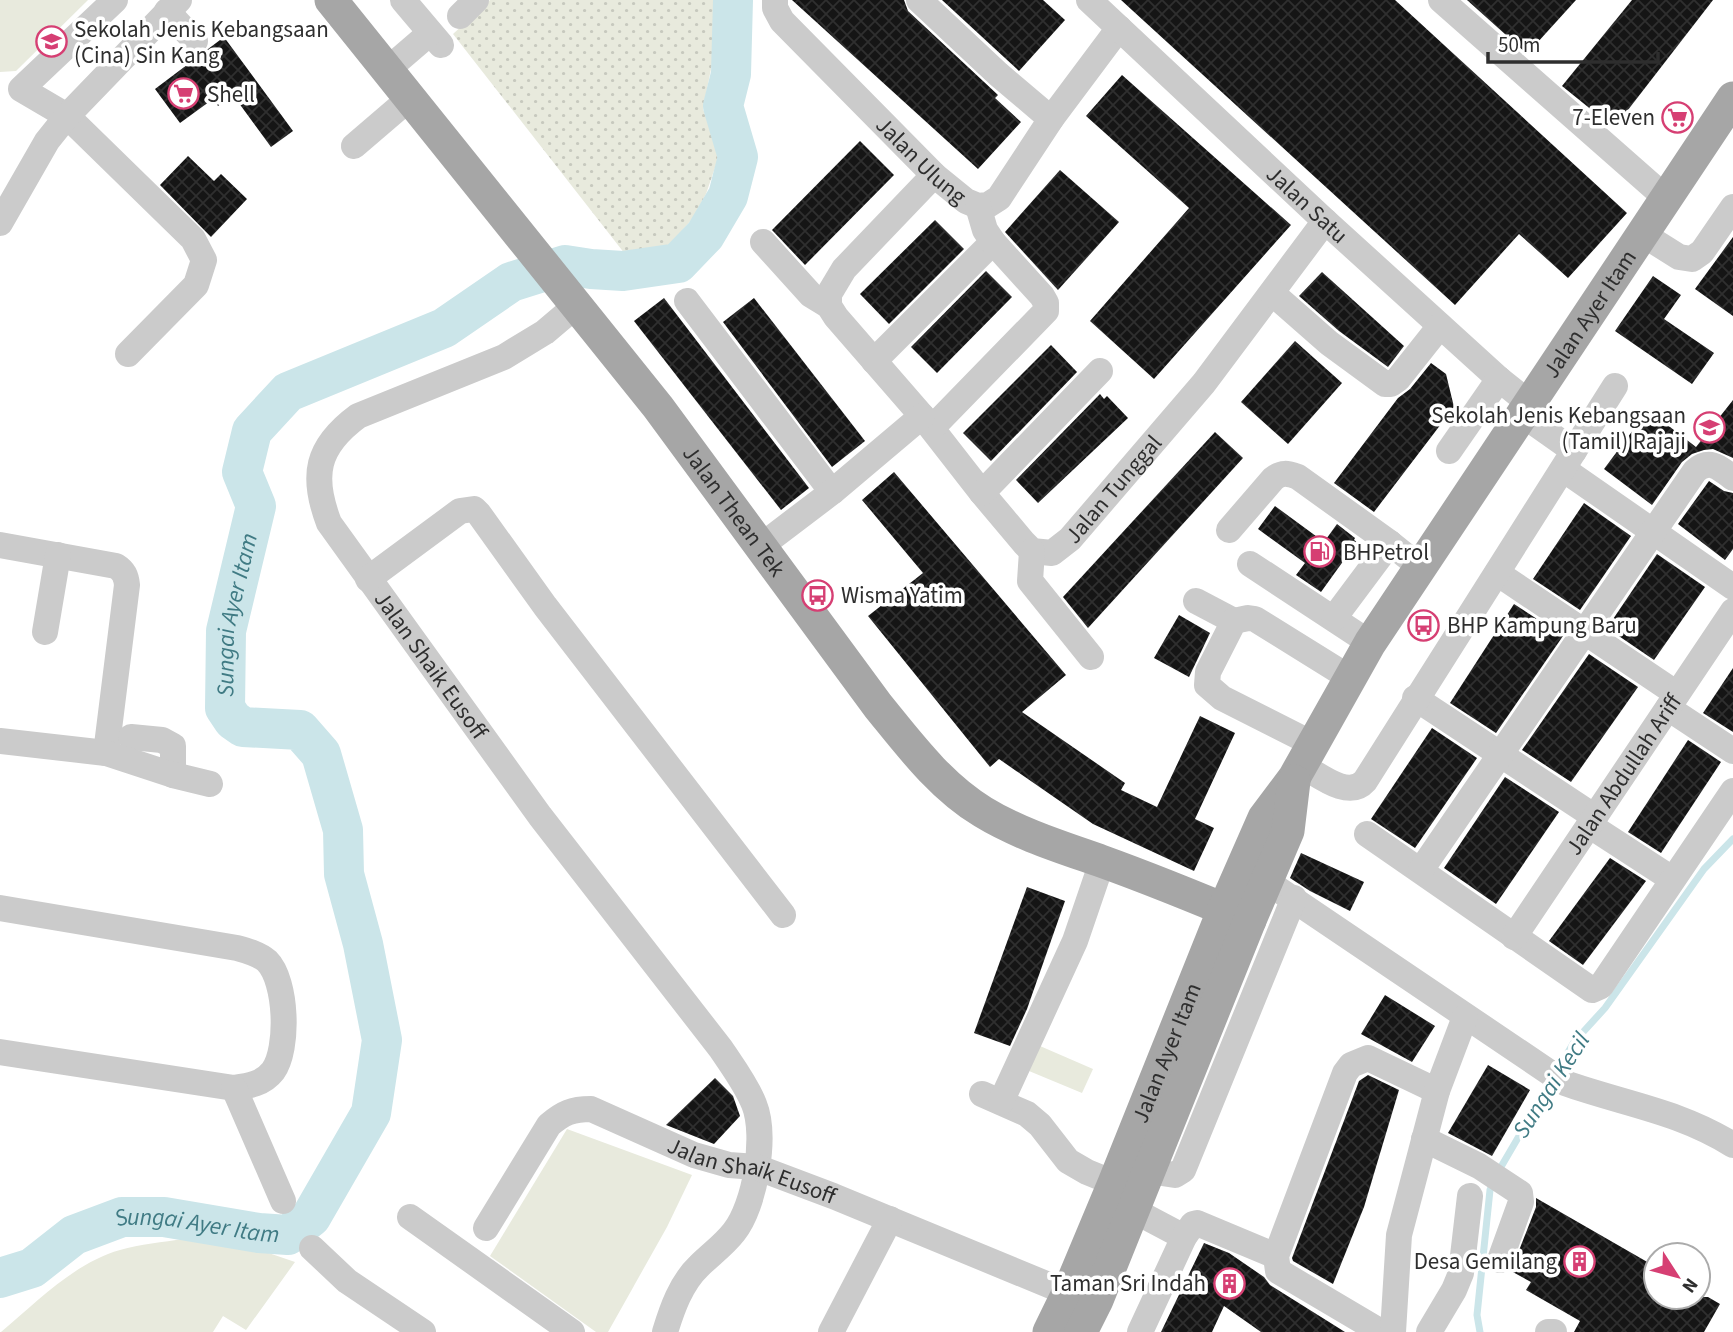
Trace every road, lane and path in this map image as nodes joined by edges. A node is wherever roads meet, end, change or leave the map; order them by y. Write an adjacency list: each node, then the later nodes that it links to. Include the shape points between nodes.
1 (115, 0): 12 (street)
2 (331, 0): 11 (main road, Jalan Thean Tek)
3 (403, 0): 11 (street, via 435,39)
4 (775, 0): 18 (street, Jalan Ulung, via 782,21)
5 (919, 0): 16 (street)
6 (1089, 0): 9 (street, Jalan Satu)
7 (1441, 0): 19 (street)
8 (173, 6): 10 (street); 15 (street)
9 (1119, 28): 16 (street, Jalan Ulung); 22 (street, Jalan Satu)
10 (195, 41)
11 (387, 69): 13 (main road, Jalan Thean Tek)
12 (10, 89): 15 (street)
13 (410, 98): 17 (street); 28 (main road, Jalan Thean Tek)
14 (1728, 111): 19 (main road, Jalan Ayer Itam)
15 (67, 116): 23 (street, via 47,141); 32 (street, via 192,239 204,260 196,285)
16 (1051, 120): 20 (street, Jalan Ulung, via 999,198)
17 (354, 146)
18 (934, 176): 20 (street, Jalan Ulung); 30 (street, via 844,270 829,294)
19 (1667, 199): 24 (main road, Jalan Ayer Itam)
20 (978, 206): 26 (street)
21 (1733, 207): 24 (street, via 1702,252 1692,259 1679,257)
22 (1325, 221): 27 (street, Jalan Tunggal); 31 (street, Jalan Satu)
23 (0, 223)
24 (1644, 235): 37 (main road, Jalan Ayer Itam)
25 (763, 242): 30 (street, Jalan Tunggal, via 811,295)
26 (993, 242): 33 (street); 38 (street, via 1042,296 1046,311)
27 (1272, 293): 31 (street, via 1385,384 1398,379); 49 (street, Jalan Tunggal, via 1204,383 1070,539 1052,553)
28 (574, 299): 48 (main road, Jalan Thean Tek); 54 (street, Jalan Shaik Eusoff, via 545,332 503,357 358,416 329,443 321,459 320,500 329,523)
29 (687, 302): 42 (street)
30 (829, 306): 33 (street, Jalan Tunggal)
31 (1440, 326): 35 (street, Jalan Satu)
32 (128, 354)
33 (874, 361): 38 (street, Jalan Tunggal)
34 (1100, 371): 43 (street)
35 (1499, 379): 37 (street, Jalan Satu); 39 (street)
36 (1615, 386): 40 (street)
37 (1526, 410): 40 (street, Jalan Satu); 52 (main road, Jalan Ayer Itam)
38 (927, 422): 42 (street); 43 (street, Jalan Tunggal)
39 (1449, 451)
40 (1568, 460): 45 (street, Jalan Satu); 53 (street)
41 (1728, 475): 45 (street, via 1713,464 1695,471)
42 (832, 492): 48 (street)
43 (982, 494): 49 (street, Jalan Tunggal)
44 (1229, 530): 46 (street, via 1273,479 1288,474)
45 (1652, 531): 55 (street, Jalan Satu); 60 (street)
46 (1390, 543): 52 (street); 58 (street)
47 (0, 545): 50 (street)
48 (761, 546): 78 (main road, Jalan Thean Tek, via 878,706 949,787 1000,822)
49 (1032, 551): 63 (street, via 1030,581)
50 (58, 555): 61 (street); 70 (street, via 116,566 126,577)
51 (1250, 564): 58 (street)
52 (1422, 568): 62 (main road, Jalan Ayer Itam)
53 (1497, 573): 60 (street); 65 (street)
54 (368, 579): 85 (street, via 460,511 474,509); 94 (street, Jalan Shaik Eusoff, via 540,816 743,1081 756,1107 761,1149)
55 (1733, 587)
56 (1196, 601): 59 (street)
57 (1733, 611): 66 (street, Jalan Abdullah Ariff)
58 (1335, 618): 62 (street)
59 (1234, 621): 64 (street, via 1255,619); 72 (street, via 1208,672 1207,685)
60 (1584, 631): 66 (street); 71 (street)
61 (45, 632)
62 (1370, 643): 64 (main road, Jalan Ayer Itam)
63 (1091, 657)
64 (1350, 678): 72 (main road, Jalan Ayer Itam)
65 (1415, 698): 71 (street); 72 (street, via 1360,786 1348,789)
66 (1672, 701): 69 (street); 76 (street, Jalan Abdullah Ariff)
67 (131, 737): 73 (street, via 162,740 173,746)
68 (0, 741): 70 (street)
69 (1733, 751)
70 (106, 753): 73 (street)
71 (1500, 754): 76 (street); 79 (street)
72 (1303, 762): 81 (main road, Jalan Ayer Itam, via 1288,831); 84 (main road, Jalan Ayer Itam, via 1264,818)
73 (173, 775): 74 (street)
74 (210, 784)
75 (1733, 791): 80 (street)
76 (1592, 821): 80 (street); 86 (street, Jalan Abdullah Ariff)
77 (1367, 834): 79 (street)
78 (1102, 862): 84 (main road, Jalan Thean Tek); 95 (street, via 1075,941 991,1098 1027,1114 1073,1165)
79 (1421, 870): 86 (street)
80 (1672, 879): 86 (street, via 1597,989 1587,988)
81 (1266, 881): 82 (street); 84 (main road, Jalan Ayer Itam)
82 (1294, 898): 87 (street); 88 (street)
83 (0, 908): 90 (street, via 259,955 269,963 281,989 284,1027 278,1062 260,1082)
84 (1237, 914): 87 (main road, Jalan Ayer Itam); 95 (main road, Jalan Ayer Itam)
85 (783, 915)
86 (1514, 937)
87 (1247, 970): 98 (main road, Jalan Ayer Itam, via 1189,1112 1149,1171)
88 (1465, 1017): 91 (street); 93 (street, via 1556,1077 1677,1116)
89 (0, 1052): 90 (street)
90 (234, 1088): 97 (street)
91 (1437, 1091): 92 (street); 104 (street, via 1368,1058 1351,1065)
92 (1424, 1139): 105 (street, via 1517,1189 1521,1197); 115 (street, via 1399,1235)
93 (1733, 1145)
94 (756, 1167): 100 (street, Jalan Shaik Eusoff); 101 (street, Jalan Shaik Eusoff, via 694,1155 591,1109 573,1109 549,1125); 109 (street, via 755,1187 735,1231 685,1284)
95 (1114, 1183): 106 (main road, Jalan Ayer Itam)
96 (1470, 1196): 116 (street, via 1461,1273)
97 (283, 1201)
98 (1133, 1210): 102 (street); 112 (main road, Jalan Ayer Itam)
99 (410, 1217): 108 (street)
100 (890, 1219): 106 (street, Jalan Shaik Eusoff); 110 (street)
101 (486, 1228)
102 (1184, 1237): 104 (street, via 1189,1226 1197,1223); 113 (street)
103 (312, 1248): 107 (street, via 347,1281)
104 (1276, 1255): 114 (street, via 1278,1271)
105 (1500, 1259)
106 (1068, 1293): 111 (main road, Jalan Ayer Itam)
107 (423, 1332)
108 (572, 1332)
109 (665, 1332)
110 (831, 1332)
111 (1049, 1332)
112 (1081, 1332)
113 (1140, 1332)
114 (1381, 1332)
115 (1393, 1332)
116 (1429, 1332)
117 (1548, 1332): 118 (street)
118 (1554, 1332)

